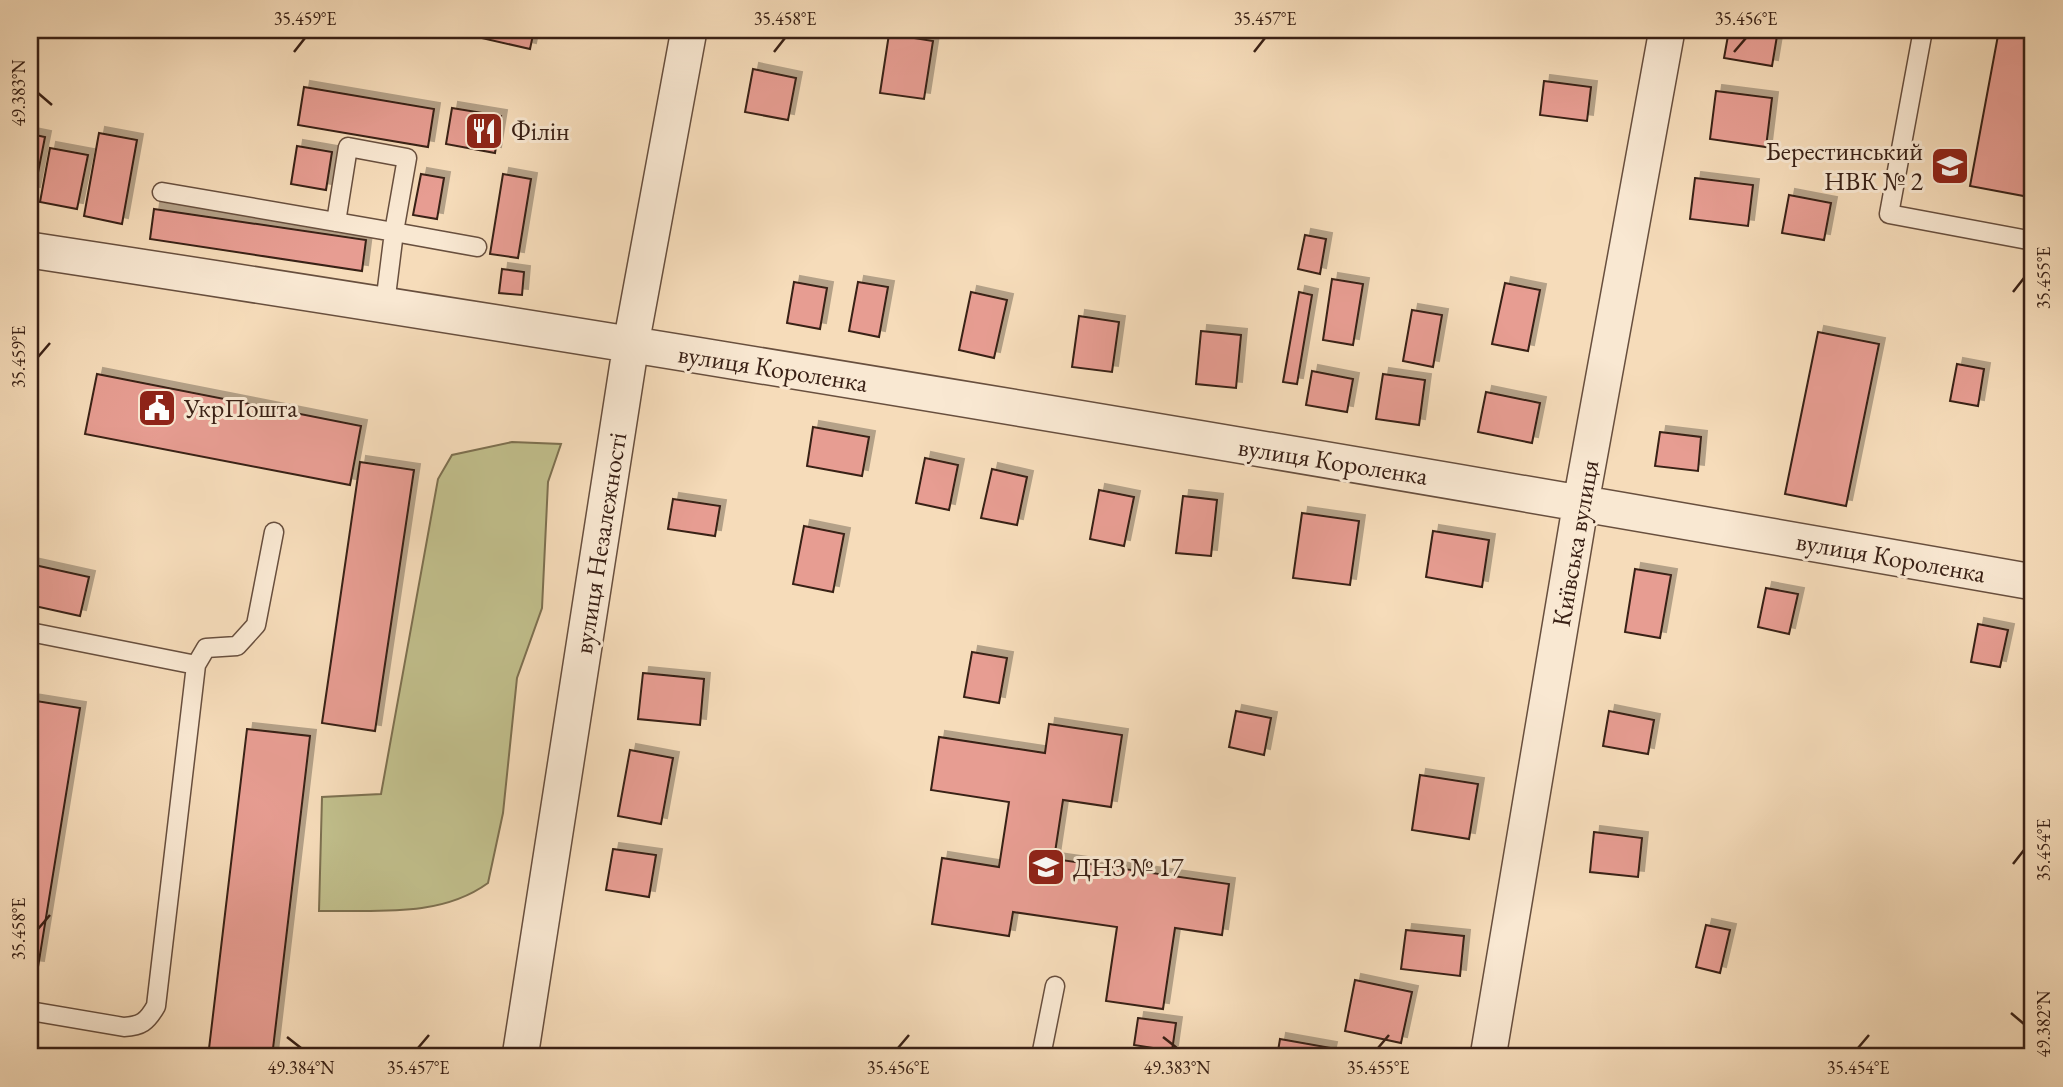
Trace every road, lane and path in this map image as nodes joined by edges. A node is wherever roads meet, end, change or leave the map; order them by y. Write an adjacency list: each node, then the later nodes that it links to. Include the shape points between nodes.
1 (689, 30): 11 (street, вулиця Незалежності)
2 (1667, 30): 12 (street, Київська вулиця)
3 (1923, 30): 7 (lane, via 1889,214)
4 (162, 192): 5 (lane)
5 (336, 222): 6 (lane); 6 (lane, via 348,148 407,158)
6 (394, 232): 8 (lane); 10 (lane)
7 (2033, 241)
8 (477, 247)
9 (30, 250): 10 (street, вулиця Короленка)
10 (385, 304): 11 (street, вулиця Короленка)
11 (631, 344): 12 (street, вулиця Короленка); 19 (street, вулиця Незалежності)
12 (1581, 502): 14 (street, вулиця Короленка); 21 (street, Київська вулиця)
13 (274, 532): 16 (lane, via 256,625 237,646 206,649)
14 (2033, 582)
15 (30, 632): 16 (lane)
16 (196, 665): 18 (lane, via 156,1006 139,1026 124,1027)
17 (1055, 986): 20 (lane, via 1041,1055)
18 (30, 1010)
19 (520, 1057)
20 (1051, 1057)
21 (1488, 1057)

